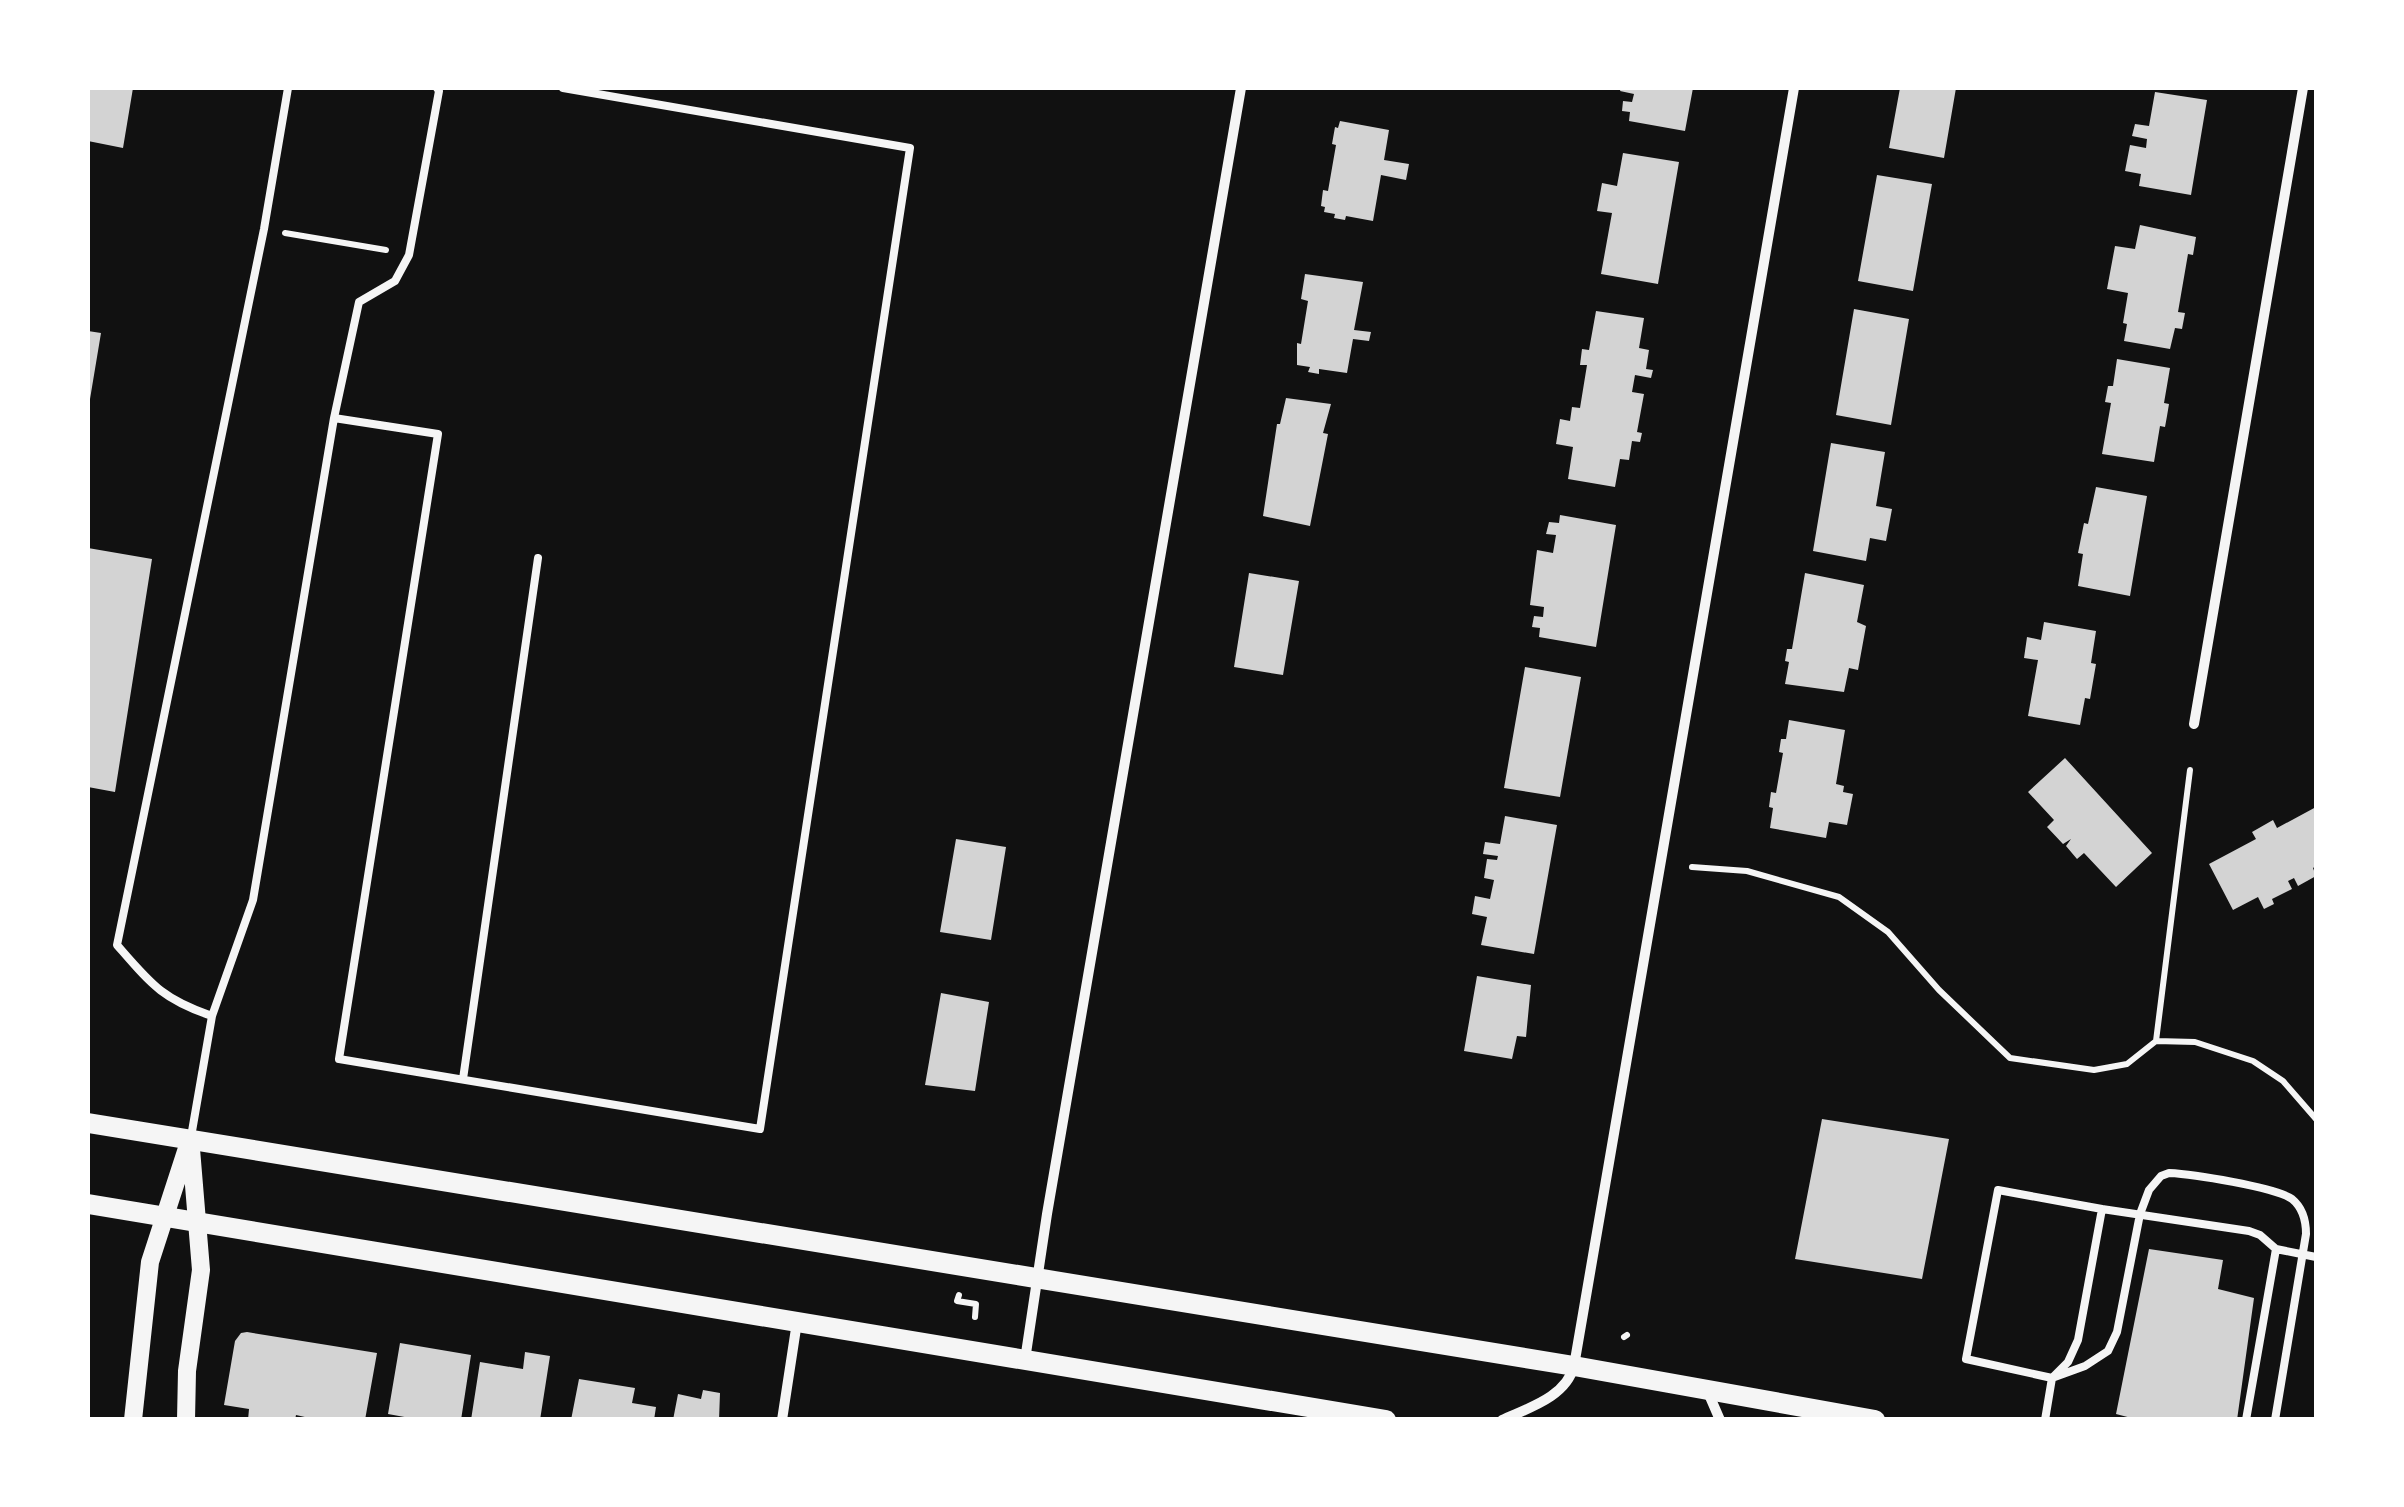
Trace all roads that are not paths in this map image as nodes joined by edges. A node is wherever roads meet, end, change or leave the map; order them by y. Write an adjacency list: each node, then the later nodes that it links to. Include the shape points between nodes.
1 (288, 88): 10 (lane, via 117,945 156,990)
2 (563, 88): 11 (lane, via 910,148 760,1129)
3 (1241, 88): 22 (street)
4 (1794, 88): 25 (street)
5 (2303, 88): 9 (street)
6 (441, 89): 7 (lane, via 409,254 395,282 358,302)
7 (334, 418): 10 (lane, via 253,900); 11 (lane, via 438,434 339,1059)
8 (538, 558): 11 (lane)
9 (2194, 724)
10 (212, 1016): 13 (lane)
11 (463, 1079)
12 (88, 1124): 13 (main road)
13 (190, 1139): 17 (street); 18 (street); 22 (main road)
14 (88, 1204): 17 (main road)
15 (2102, 1208): 16 (lane); 26 (lane, via 2078,1340); 26 (lane, via 1998,1190 1966,1359)
16 (2140, 1214): 19 (lane, via 2248,1231); 20 (lane, via 2149,1190 2169,1173 2280,1193 2303,1212); 26 (lane, via 2114,1342 2096,1360)
17 (166, 1215): 18 (main road); 29 (street, via 150,1262)
18 (198, 1220): 23 (main road); 30 (street, via 200,1288)
19 (2276, 1250): 20 (lane); 37 (lane)
20 (2303, 1254): 21 (lane); 38 (lane)
21 (2316, 1256)
22 (1038, 1279): 24 (street); 25 (main road)
23 (798, 1320): 24 (main road); 31 (street)
24 (1026, 1360): 28 (main road)
25 (1574, 1366): 27 (main road); 33 (street, via 1560,1390)
26 (2052, 1378): 36 (lane)
27 (1707, 1390): 34 (street); 35 (main road)
28 (1269, 1410): 32 (main road)
29 (133, 1420)
30 (186, 1420)
31 (782, 1420)
32 (1386, 1420)
33 (1502, 1420)
34 (1720, 1420)
35 (1875, 1420)
36 (2045, 1420)
37 (2246, 1420)
38 (2275, 1420)

